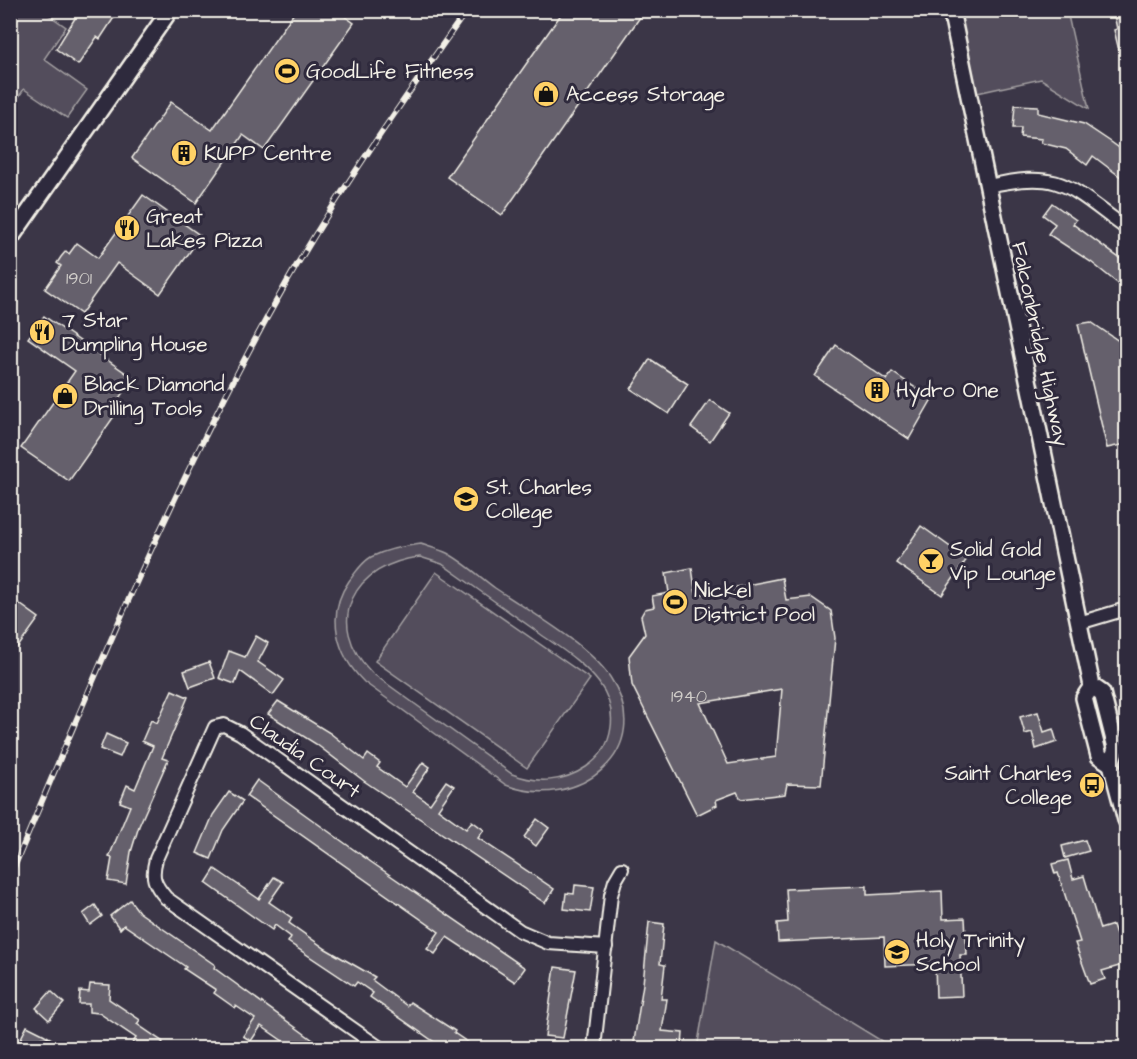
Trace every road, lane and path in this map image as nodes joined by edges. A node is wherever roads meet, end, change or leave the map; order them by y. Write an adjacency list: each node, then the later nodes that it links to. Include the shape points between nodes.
1 (170, 10): 5 (main road)
2 (951, 10): 3 (main road, Falconbridge Highway)
3 (988, 186): 4 (street, via 1028,178 1056,181); 7 (main road, Falconbridge Highway)
4 (1126, 228)
5 (10, 239)
6 (1126, 609): 7 (street)
7 (1079, 623): 8 (main road, Falconbridge Highway, via 1092,686 1084,698 1099,756 1111,764)
8 (1126, 820)
9 (622, 868): 10 (street, via 611,895)
10 (606, 947): 11 (street, Claudia Court, via 549,943 526,934 240,733 224,725 215,727 156,859 156,887 166,898); 12 (street)
11 (380, 1048)
12 (594, 1048)

